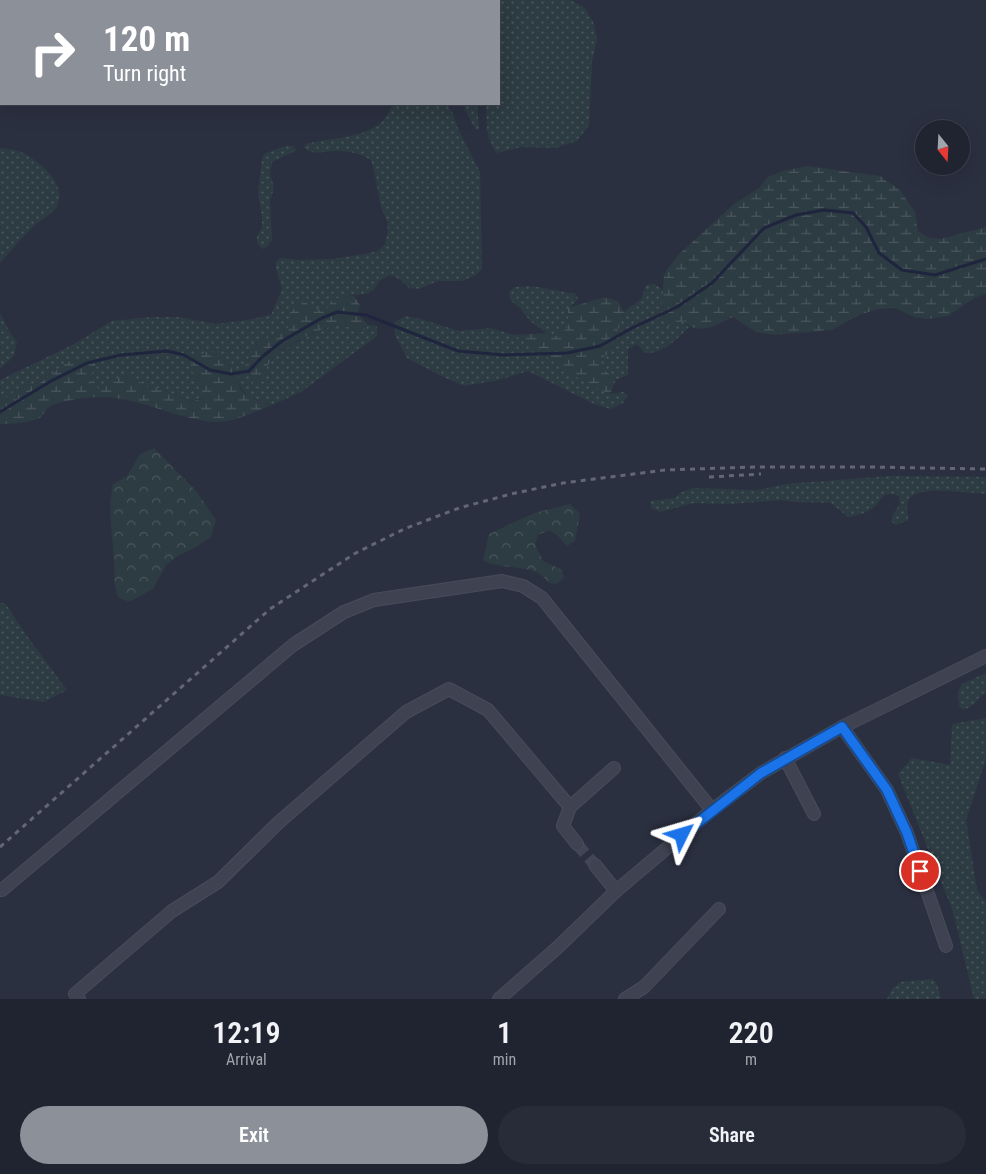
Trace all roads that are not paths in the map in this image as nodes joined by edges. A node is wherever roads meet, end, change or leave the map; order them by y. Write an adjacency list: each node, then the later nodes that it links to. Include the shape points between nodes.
1 (986, 656): 2 (lane)
2 (842, 727): 3 (lane); 13 (lane, via 887,790 907,833)
3 (784, 758): 6 (lane); 7 (lane)
4 (614, 768): 5 (lane)
5 (570, 807): 8 (lane, via 563,826); 15 (lane, via 488,710 450,690 406,712 278,823 218,882 172,911 75,994)
6 (712, 810): 10 (lane, via 542,598 523,586 502,581 374,600 344,612 293,644); 11 (lane)
7 (814, 814)
8 (577, 844)
9 (596, 865): 11 (lane)
10 (2, 890)
11 (616, 891): 16 (lane, via 558,948)
12 (719, 909): 14 (lane)
13 (946, 946)
14 (631, 997)
15 (79, 999)
16 (498, 999)

